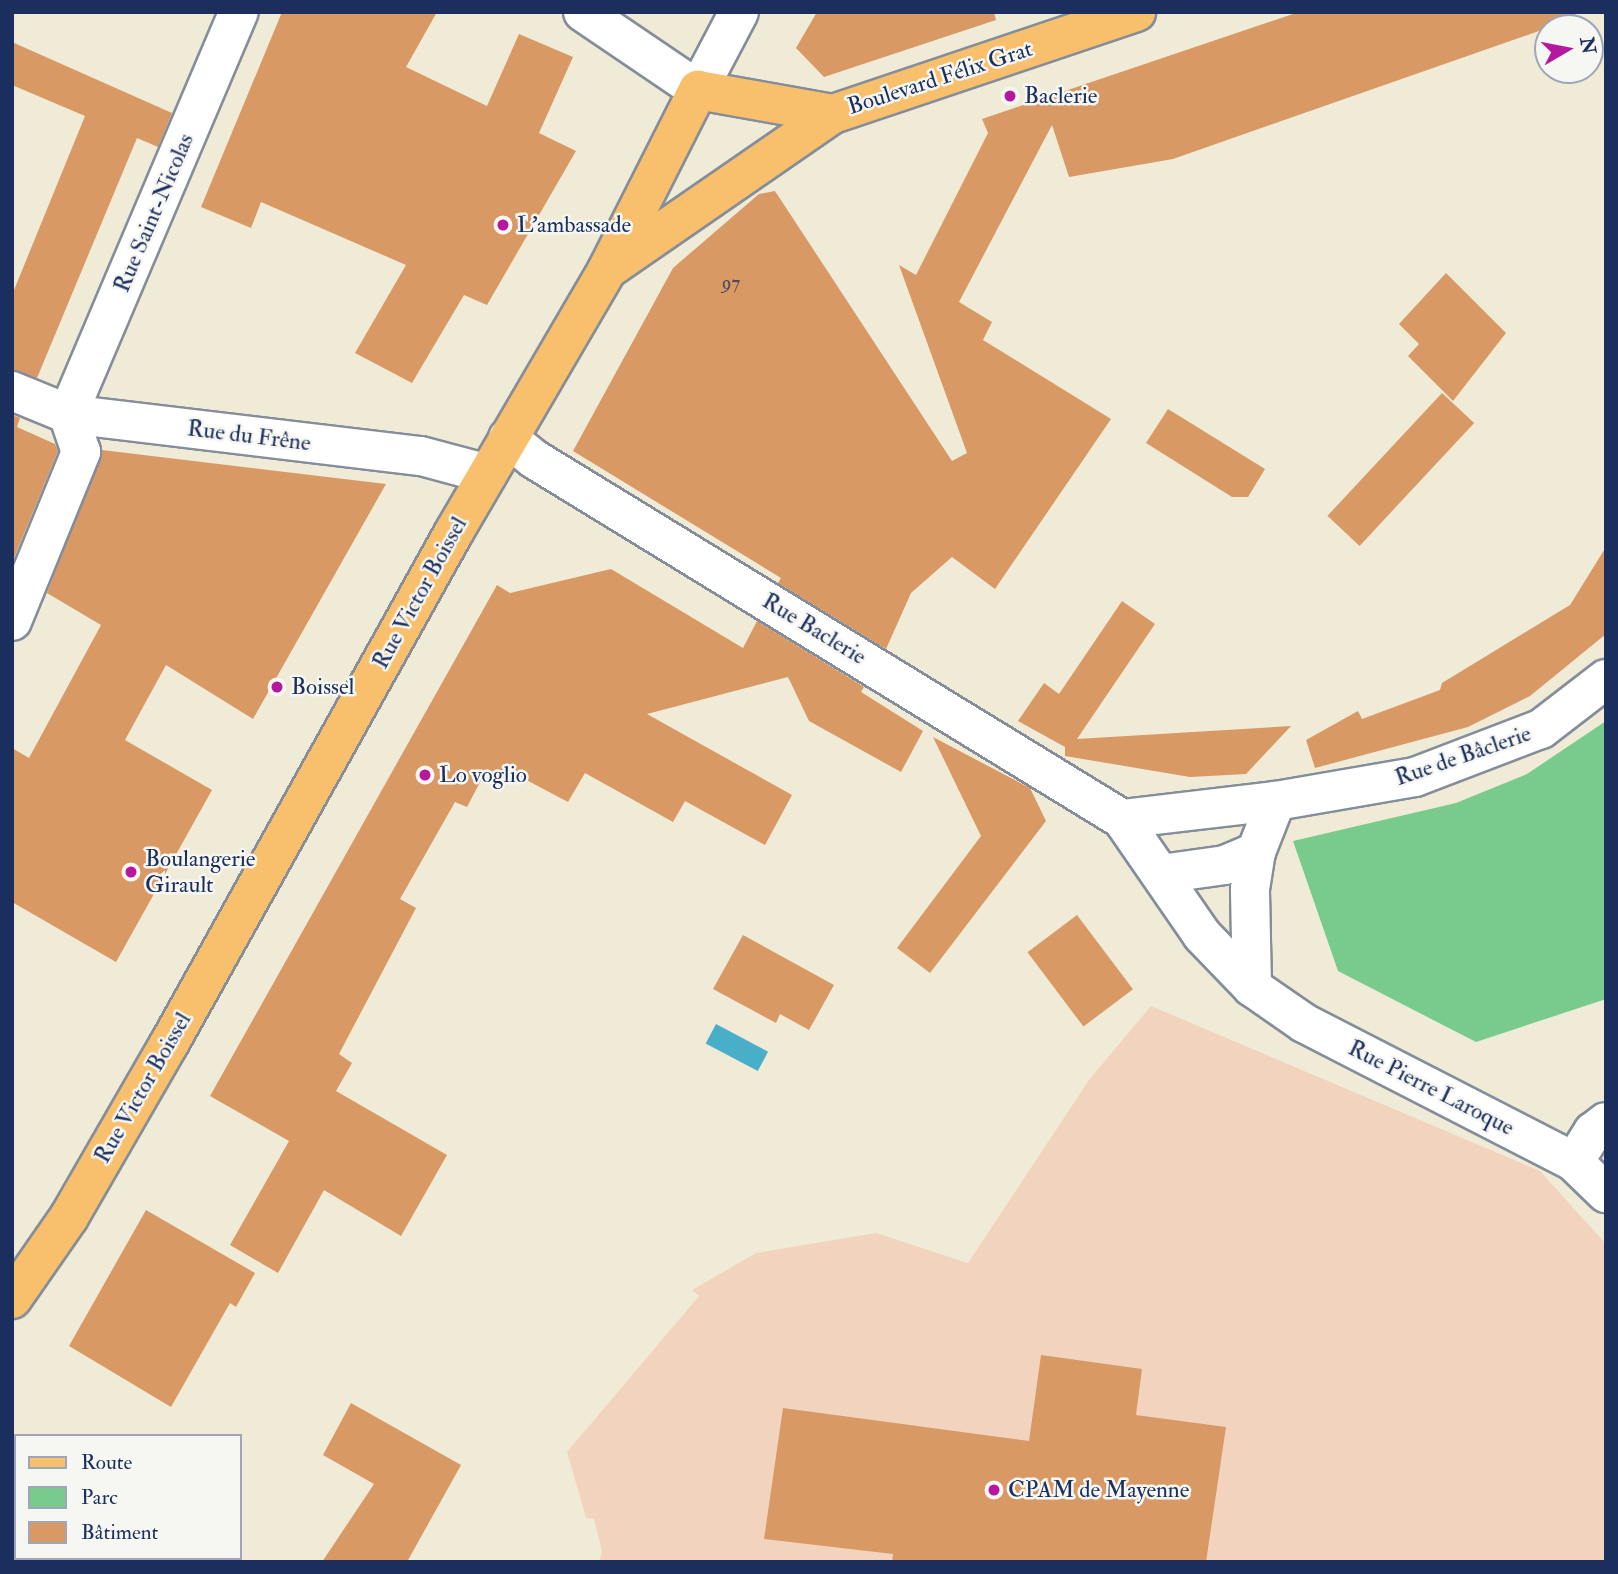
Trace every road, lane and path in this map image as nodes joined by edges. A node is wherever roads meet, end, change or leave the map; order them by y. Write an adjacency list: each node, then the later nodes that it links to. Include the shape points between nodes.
1 (239, 12): 9 (street, Rue Saint-Nicolas)
2 (583, 12): 5 (street)
3 (739, 12): 5 (street, Rue Victor Boissel)
4 (1136, 12): 6 (main road, Boulevard Félix Grat)
5 (698, 90): 6 (main road, Boulevard Félix Grat); 7 (main road, Rue Victor Boissel)
6 (832, 114): 7 (main road)
7 (607, 270): 10 (main road, Rue Victor Boissel)
8 (12, 391): 9 (street, Rue du Frêne)
9 (68, 414): 11 (street, Rue du Frêne, via 421,456); 12 (street, via 80,452)
10 (508, 438): 11 (main road, Rue Victor Boissel); 15 (street, Rue Baclerie, via 558,474)
11 (488, 474): 22 (main road, Rue Victor Boissel, via 169,1044)
12 (12, 621)
13 (1606, 679): 14 (street, Rue de Bâclerie, via 1541,729 1415,777)
14 (1276, 801): 15 (street); 16 (street)
15 (1122, 819): 17 (street, Rue Baclerie)
16 (1256, 852): 17 (street, via 1225,865); 18 (street, via 1248,939)
17 (1161, 874): 18 (street, Rue Pierre Laroque, via 1202,935)
18 (1252, 987): 20 (street, Rue Pierre Laroque, via 1304,1023)
19 (1606, 1122): 20 (street, via 1593,1132)
20 (1574, 1162): 21 (street, Rue Pierre Laroque)
21 (1606, 1194)
22 (18, 1289): 23 (main road, Rue Victor Boissel)
23 (12, 1321)

